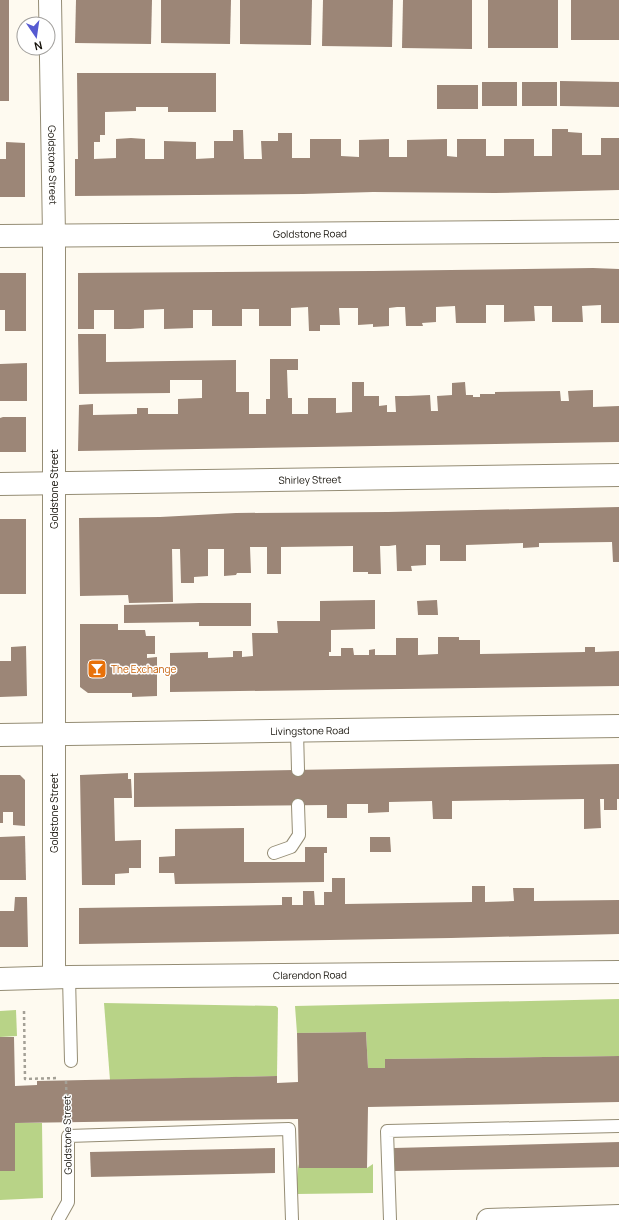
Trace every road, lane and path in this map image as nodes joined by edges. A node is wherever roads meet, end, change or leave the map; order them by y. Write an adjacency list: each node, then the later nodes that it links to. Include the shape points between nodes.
1 (50, 0): 3 (street, Goldstone Street)
2 (619, 231): 3 (street, Goldstone Road)
3 (54, 235): 4 (street, Goldstone Road); 6 (street, Goldstone Street)
4 (0, 236)
5 (619, 475): 6 (street, Shirley Street)
6 (54, 483): 7 (street, Shirley Street); 10 (street, Goldstone Street)
7 (0, 484)
8 (619, 726): 9 (street, Livingstone Road)
9 (297, 730): 10 (street, Livingstone Road); 12 (lane)
10 (54, 734): 11 (street, Livingstone Road); 16 (street, Goldstone Street)
11 (0, 735)
12 (298, 770)
13 (298, 805): 14 (lane, via 299,835 291,847)
14 (274, 853)
15 (619, 972): 16 (street, Clarendon Road)
16 (62, 977): 17 (street, Clarendon Road); 19 (lane, Goldstone Street)
17 (0, 979)
18 (24, 1011): 20 (path, via 25,1079)
19 (71, 1061): 20 (path, Goldstone Street)
20 (65, 1078): 22 (path, Goldstone Street)
21 (619, 1126): 26 (lane, via 387,1131)
22 (68, 1136): 24 (lane, Goldstone Street, via 68,1202); 25 (lane, via 288,1129)
23 (619, 1216): 27 (street)
24 (58, 1220)
25 (292, 1220)
26 (390, 1220)
27 (488, 1220)

